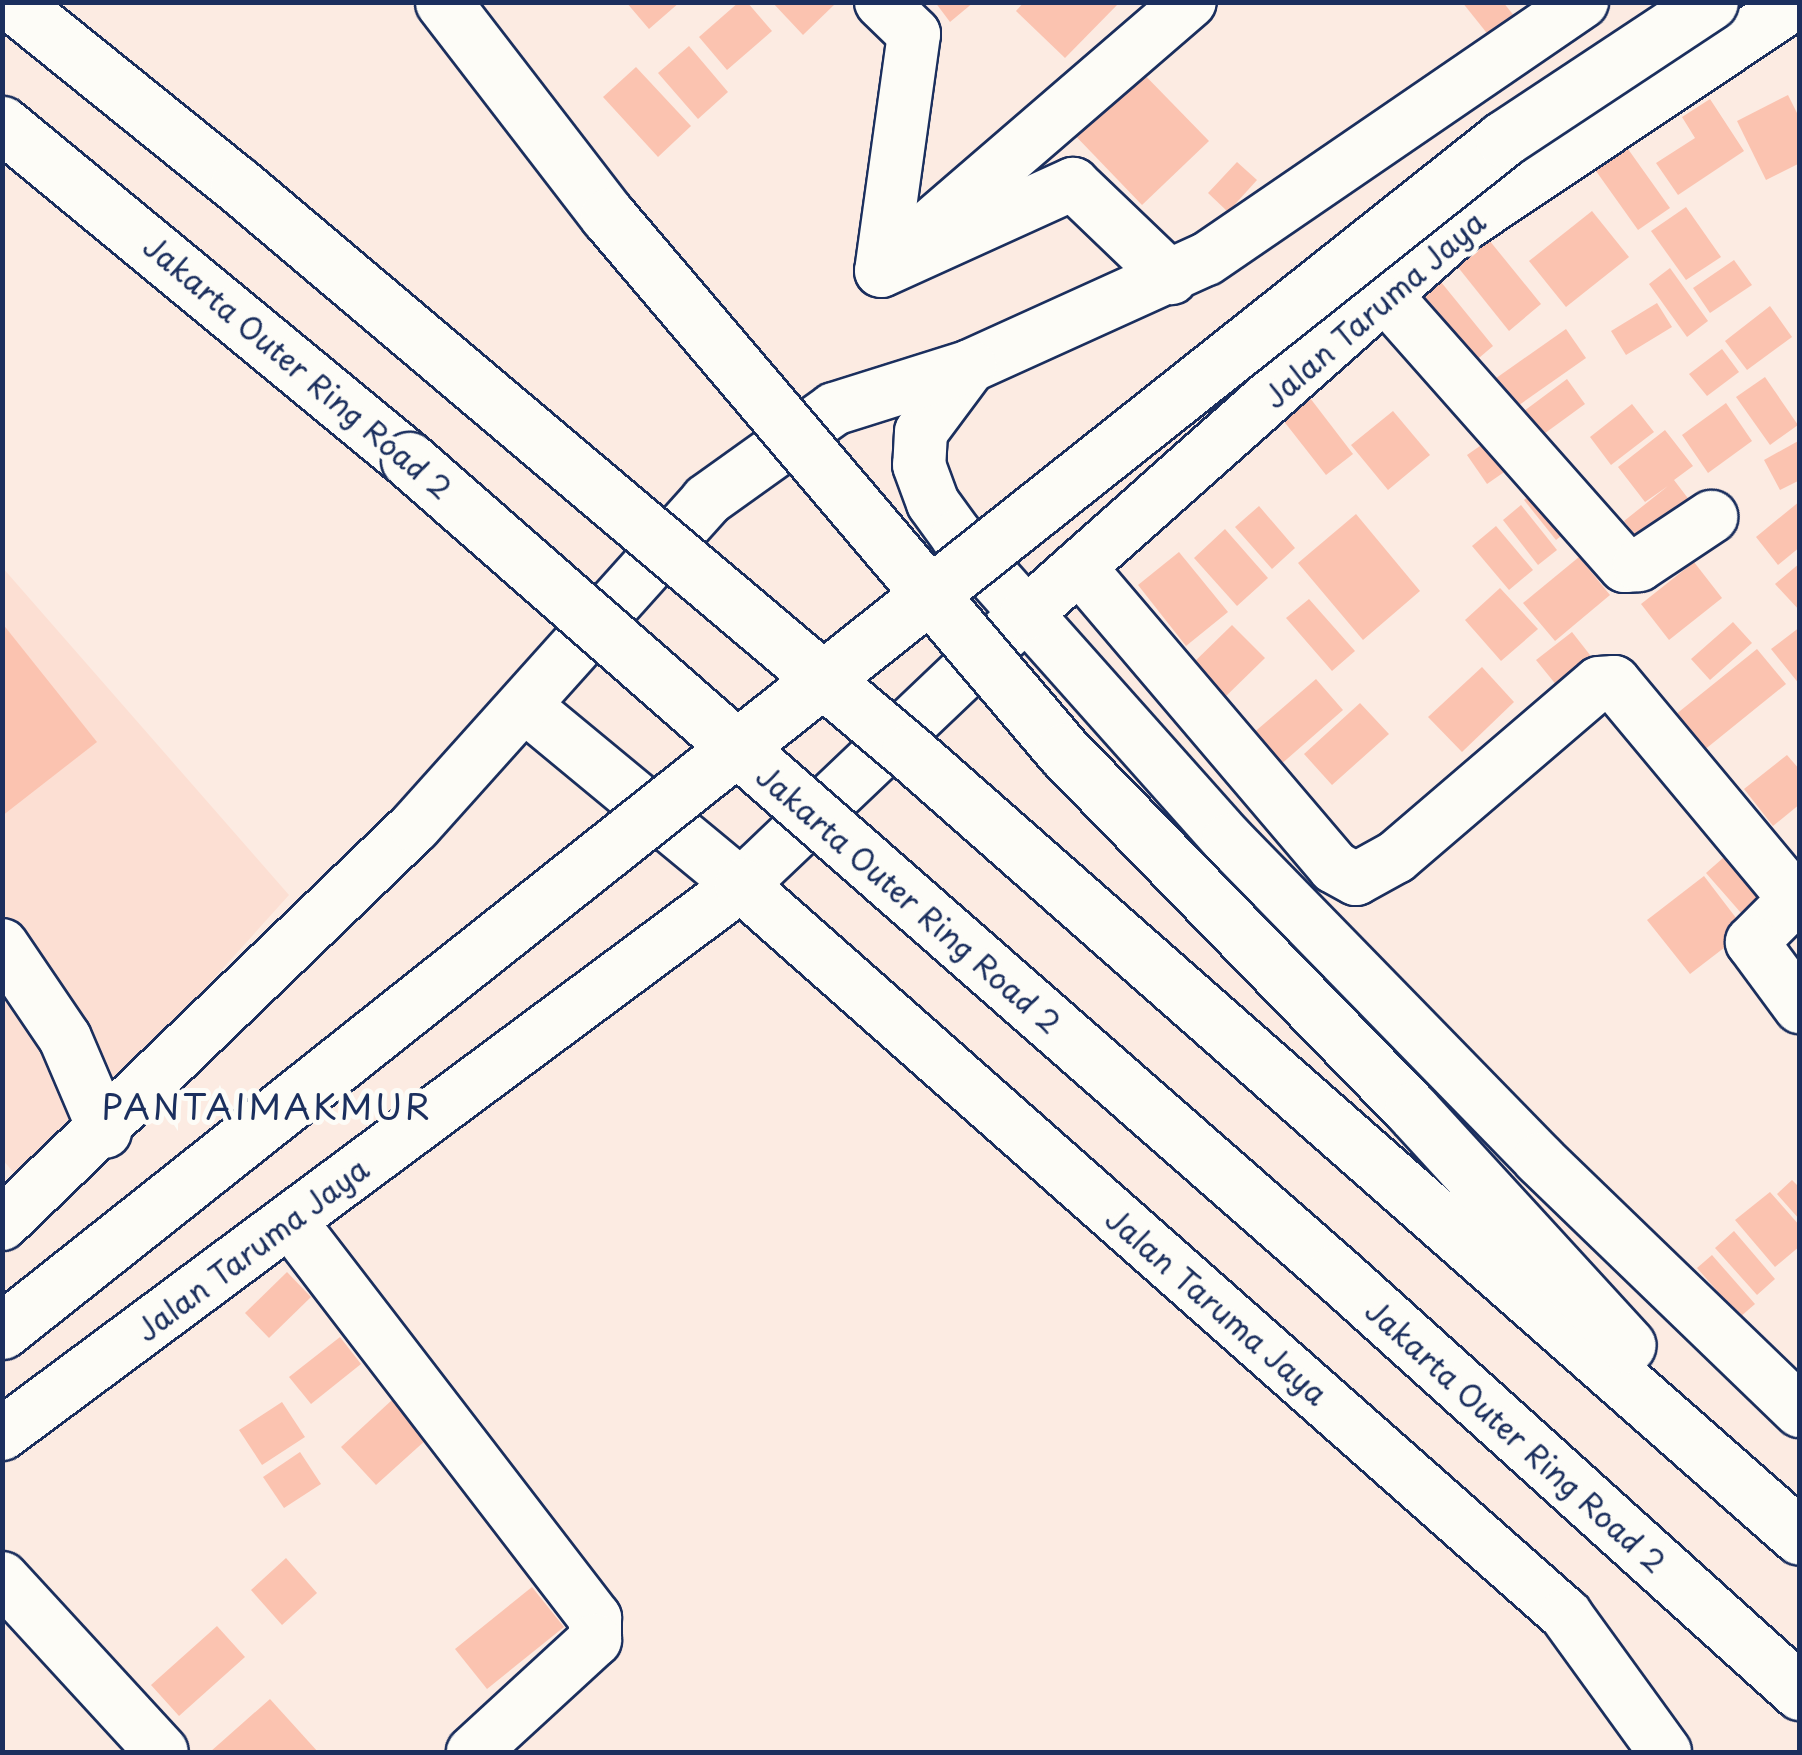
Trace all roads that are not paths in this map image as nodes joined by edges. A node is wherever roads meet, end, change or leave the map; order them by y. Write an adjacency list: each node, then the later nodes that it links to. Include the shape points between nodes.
1 (10, 2): 28 (main road, bridge, via 238,185 908,752)
2 (443, 2): 28 (main road, bridge, via 608,216 1063,751 1412,1110)
3 (881, 2): 10 (street, via 914,34)
4 (1190, 2): 10 (street, via 1035,130)
5 (1582, 2): 11 (street)
6 (1710, 2): 25 (main road, Jalan Taruma Jaya, bridge, via 1503,139)
7 (1797, 2): 12 (street, Jalan Taruma Jaya, via 1462,226)
8 (2, 124): 14 (main road, Jakarta Outer Ring Road 2)
9 (2, 169): 14 (main road)
10 (881, 271): 11 (street, via 1073,184)
11 (1171, 278): 13 (street)
12 (1385, 295): 15 (street, via 1625,566 1640,565); 16 (street, Jalan Taruma Jaya)
13 (970, 366): 17 (street, via 922,432 919,465 932,503); 18 (street, via 834,408 759,457 707,500)
14 (409, 460): 30 (main road, Jakarta Outer Ring Road 2, bridge, via 1335,1272)
15 (1711, 517)
16 (1079, 567): 17 (street, Jalan Taruma Jaya); 21 (street, via 1334,867 1356,878 1396,856 1598,683 1614,682 1795,899 1752,942)
17 (1026, 614): 19 (street, Jalan Taruma Jaya); 26 (street, via 1282,895 1539,1160)
18 (526, 707): 19 (street, Jalan Taruma Jaya); 22 (street)
19 (741, 884): 23 (street, Jalan Taruma Jaya); 33 (street, Jalan Taruma Jaya, via 1566,1615)
20 (2, 945): 22 (street, via 65,1038)
21 (1800, 1007)
22 (105, 1132): 24 (street)
23 (290, 1221): 27 (street, Jalan Taruma Jaya); 32 (street, via 595,1618 596,1640)
24 (2, 1224)
25 (2, 1331)
26 (1800, 1411)
27 (2, 1434)
28 (1800, 1535)
29 (2, 1578): 31 (street)
30 (1800, 1692)
31 (162, 1752)
32 (473, 1752)
33 (1665, 1752)

